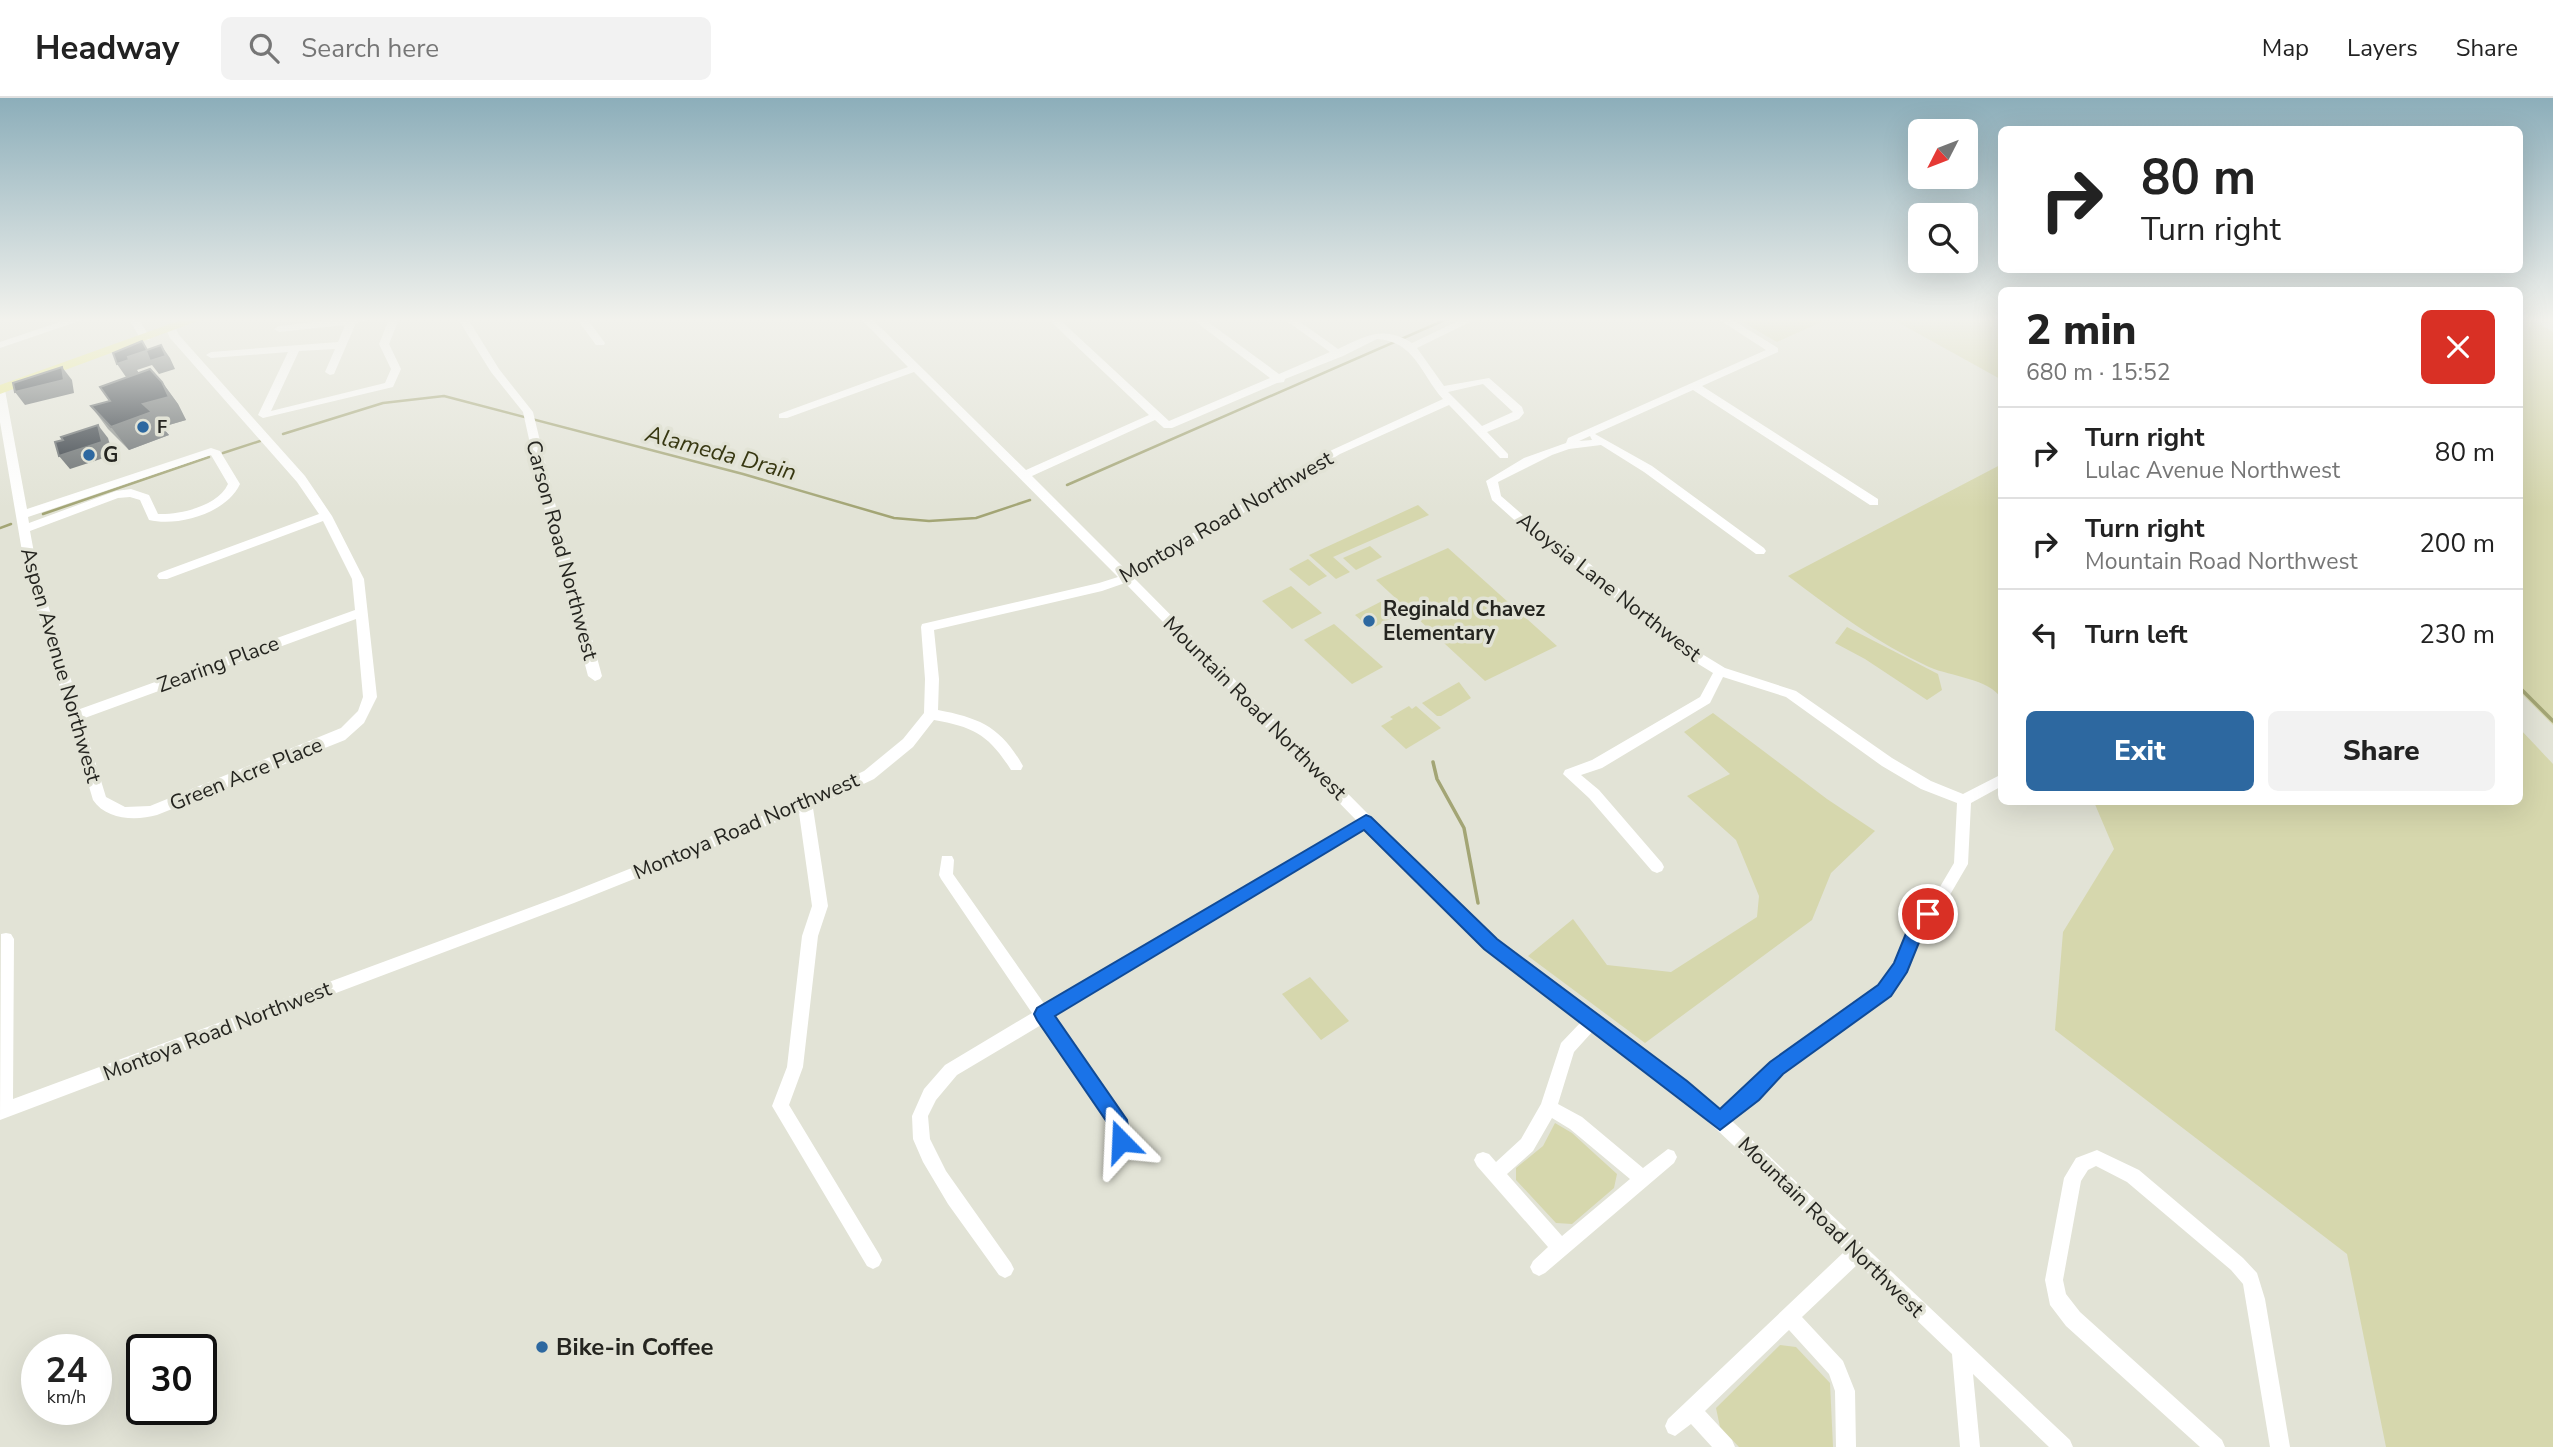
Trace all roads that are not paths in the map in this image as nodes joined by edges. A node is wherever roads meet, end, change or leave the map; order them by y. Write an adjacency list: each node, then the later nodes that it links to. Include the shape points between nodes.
1 (22, 382): 15 (main road)
2 (215, 382): 25 (street, via 301,479)
3 (279, 382): 4 (street, via 263,415 293,412)
4 (390, 382)
5 (504, 382): 32 (street, Carson Road Northwest, via 528,416)
6 (877, 382): 18 (street)
7 (929, 382): 23 (street, Mountain Road Northwest)
8 (1120, 382): 19 (street)
9 (1275, 382): 19 (street, via 1168,426)
10 (1435, 382): 16 (street)
11 (1468, 382): 16 (street)
12 (1487, 382): 20 (street, via 1519,413)
13 (1707, 382): 14 (street, Aloysia Lane Northwest)
14 (1696, 387): 21 (street, Aloysia Lane Northwest); 24 (street)
15 (0, 390): 26 (street, Aspen Avenue Northwest)
16 (1441, 390): 17 (street)
17 (1450, 400): 20 (street); 29 (street, Montoya Road Northwest, via 1336,452)
18 (783, 416)
19 (1156, 416): 23 (street)
20 (1479, 431): 22 (street)
21 (1597, 437): 27 (street); 31 (street, Aloysia Lane Northwest, via 1581,447 1572,445 1515,467 1492,481 1496,497 1679,646)
22 (1504, 456)
23 (1023, 475): 29 (street, Mountain Road Northwest)
24 (1874, 502)
25 (326, 516): 28 (street); 30 (street, via 358,579)
26 (23, 522): 26 (street, via 131,493 145,498 153,517 168,519 222,500 234,484 211,451); 34 (street, Aspen Avenue Northwest, via 31,569)
27 (1760, 551)
28 (163, 576)
29 (1127, 578): 33 (street, Montoya Road Northwest, via 927,627); 40 (street, Mountain Road Northwest)
30 (362, 612): 34 (street, Zearing Place); 39 (street, Green Acre Place, via 370,697 367,711 357,723 340,736)
31 (1720, 671): 37 (street, Aloysia Lane Northwest, via 1791,694 1886,762); 42 (street, via 1705,700 1597,764 1570,774 1594,794)
32 (595, 676)
33 (931, 714): 35 (street, via 976,722 1003,744); 38 (street, Montoya Road Northwest, via 908,743 869,775)
34 (75, 716): 39 (street, Aspen Avenue Northwest, via 100,800 111,810 124,813)
35 (1016, 765)
36 (1998, 781): 37 (street)
37 (1964, 800): 48 (street, via 1962,864 1917,926 1901,967 1885,990 1776,1068)
38 (805, 805): 47 (street, Montoya Road Northwest, via 569,899); 54 (street, via 820,906 810,936 795,1067 780,1105)
39 (152, 811)
40 (1366, 821): 44 (street); 45 (street, Mountain Road Northwest, via 1490,944)
41 (947, 860): 44 (street, via 946,875)
42 (1657, 867)
43 (6, 939): 47 (street)
44 (1043, 1014): 49 (street, via 1120,1126); 56 (street, via 951,1070 926,1098 918,1126 926,1155)
45 (1593, 1020): 46 (street, via 1567,1048); 48 (street, Mountain Road Northwest)
46 (1549, 1107): 51 (street, via 1576,1123); 52 (street, via 1527,1145 1489,1167)
47 (3, 1111)
48 (1720, 1121): 53 (street, Mountain Road Northwest)
49 (1121, 1155)
50 (1668, 1157): 51 (street)
51 (1642, 1178): 52 (street)
52 (1560, 1248): 55 (street)
53 (1857, 1252): 57 (street); 58 (street, Mountain Road Northwest)
54 (873, 1260)
55 (1539, 1267)
56 (1005, 1269)
57 (1789, 1317): 59 (street); 62 (street, via 1836,1368 1845,1391)
58 (1961, 1350): 63 (street); 64 (street, Mountain Road Northwest)
59 (1692, 1410): 60 (street); 61 (street)
60 (1675, 1426)
61 (1725, 1447)
62 (1846, 1447)
63 (1970, 1447)
64 (2063, 1447)
65 (2215, 1447): 66 (street, via 2073,1319 2057,1298 2054,1280 2073,1178 2082,1164 2097,1158 2133,1176 2251,1279)
66 (2280, 1447)

